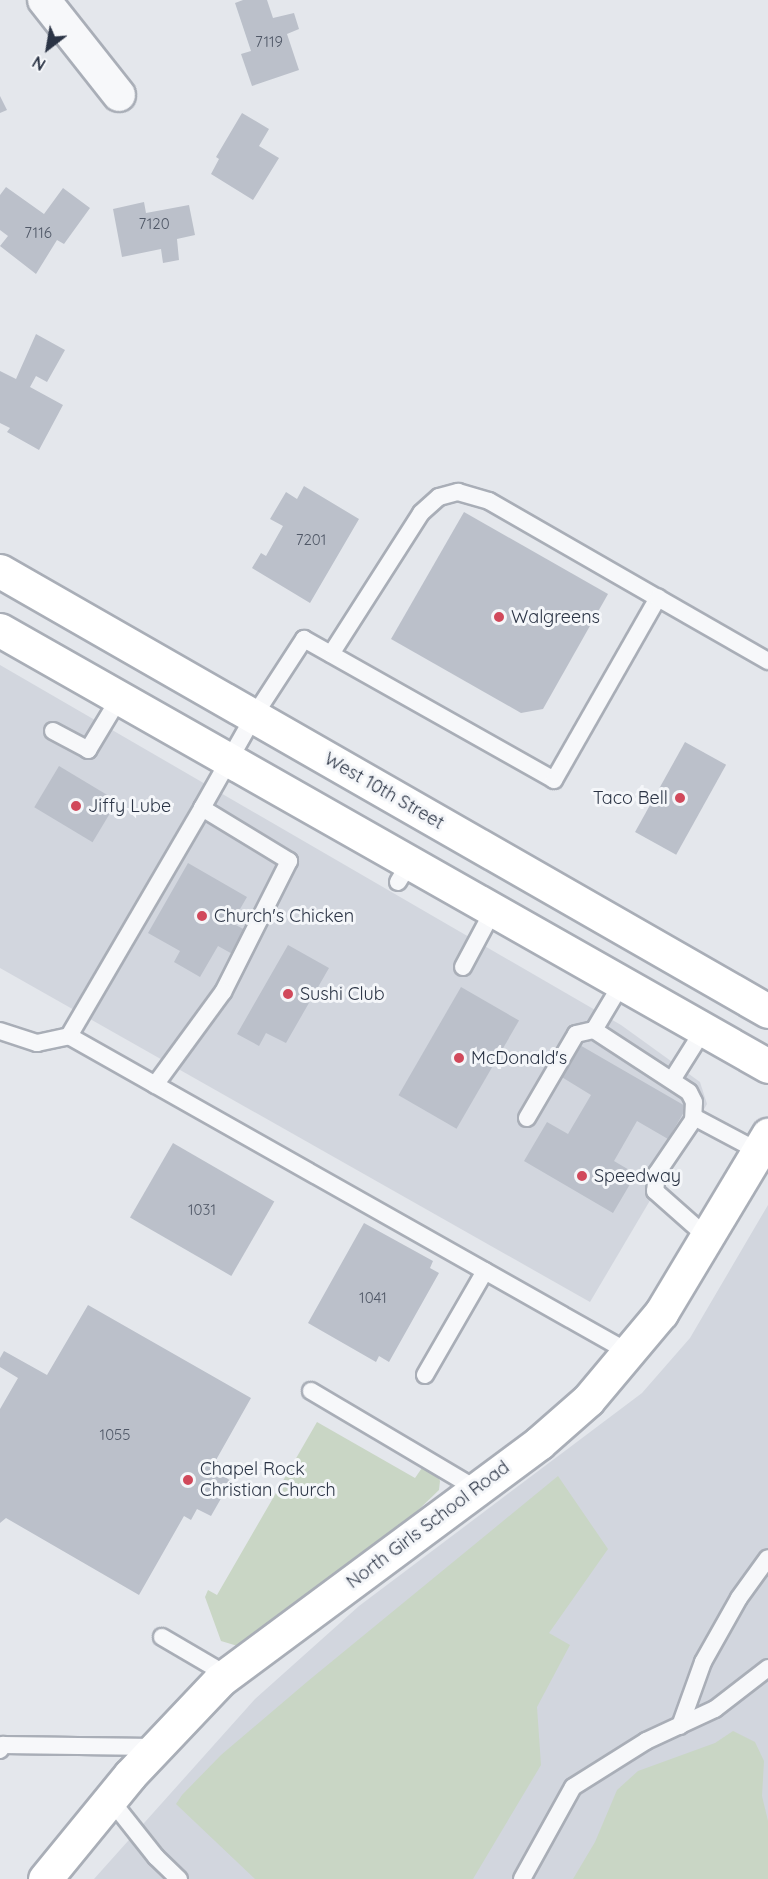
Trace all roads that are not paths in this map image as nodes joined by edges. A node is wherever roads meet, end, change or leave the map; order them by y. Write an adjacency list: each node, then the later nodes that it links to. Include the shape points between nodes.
1 (44, 0): 2 (street)
2 (119, 95)
3 (0, 570): 9 (main road, West 10th Street)
4 (658, 598): 6 (lane, via 489,501 458,492 439,497 421,513); 6 (lane, via 554,780); 7 (lane)
5 (0, 630): 8 (main road)
6 (332, 654): 9 (lane, via 304,639)
7 (768, 661)
8 (120, 697): 10 (lane, via 88,750); 11 (main road)
9 (254, 716): 11 (lane); 16 (main road, West 10th Street)
10 (52, 731)
11 (230, 760): 12 (lane); 13 (main road, via 404,872)
12 (202, 808): 20 (lane); 23 (lane, via 289,861 223,992)
13 (494, 909): 14 (lane); 15 (main road)
14 (463, 967)
15 (622, 983): 17 (main road); 18 (lane)
16 (768, 1011)
17 (704, 1029): 21 (main road); 22 (lane)
18 (594, 1030): 22 (lane); 25 (lane, via 576,1034)
19 (0, 1031): 20 (lane, via 37,1043)
20 (69, 1036): 23 (lane)
21 (768, 1066)
22 (672, 1080): 24 (lane, via 689,1092)
23 (156, 1085): 28 (lane)
24 (694, 1117): 26 (lane); 27 (lane, via 657,1173 655,1191)
25 (527, 1118)
26 (763, 1143): 27 (main road, North Girls School Road)
27 (707, 1237): 29 (main road, North Girls School Road, via 661,1313)
28 (485, 1271): 29 (lane); 30 (lane)
29 (630, 1353): 32 (main road, North Girls School Road, via 569,1417)
30 (425, 1375)
31 (311, 1391): 32 (lane)
32 (477, 1489): 36 (main road, North Girls School Road)
33 (768, 1558): 37 (lane, via 739,1598 703,1662)
34 (162, 1637): 36 (lane)
35 (768, 1668): 37 (lane, via 715,1709)
36 (227, 1675): 39 (main road, North Girls School Road)
37 (680, 1725): 43 (lane, via 646,1741 573,1787)
38 (1, 1746): 39 (lane)
39 (155, 1747): 40 (main road, North Girls School Road)
40 (110, 1799): 41 (main road, North Girls School Road); 42 (lane)
41 (45, 1879)
42 (179, 1879)
43 (522, 1879)

